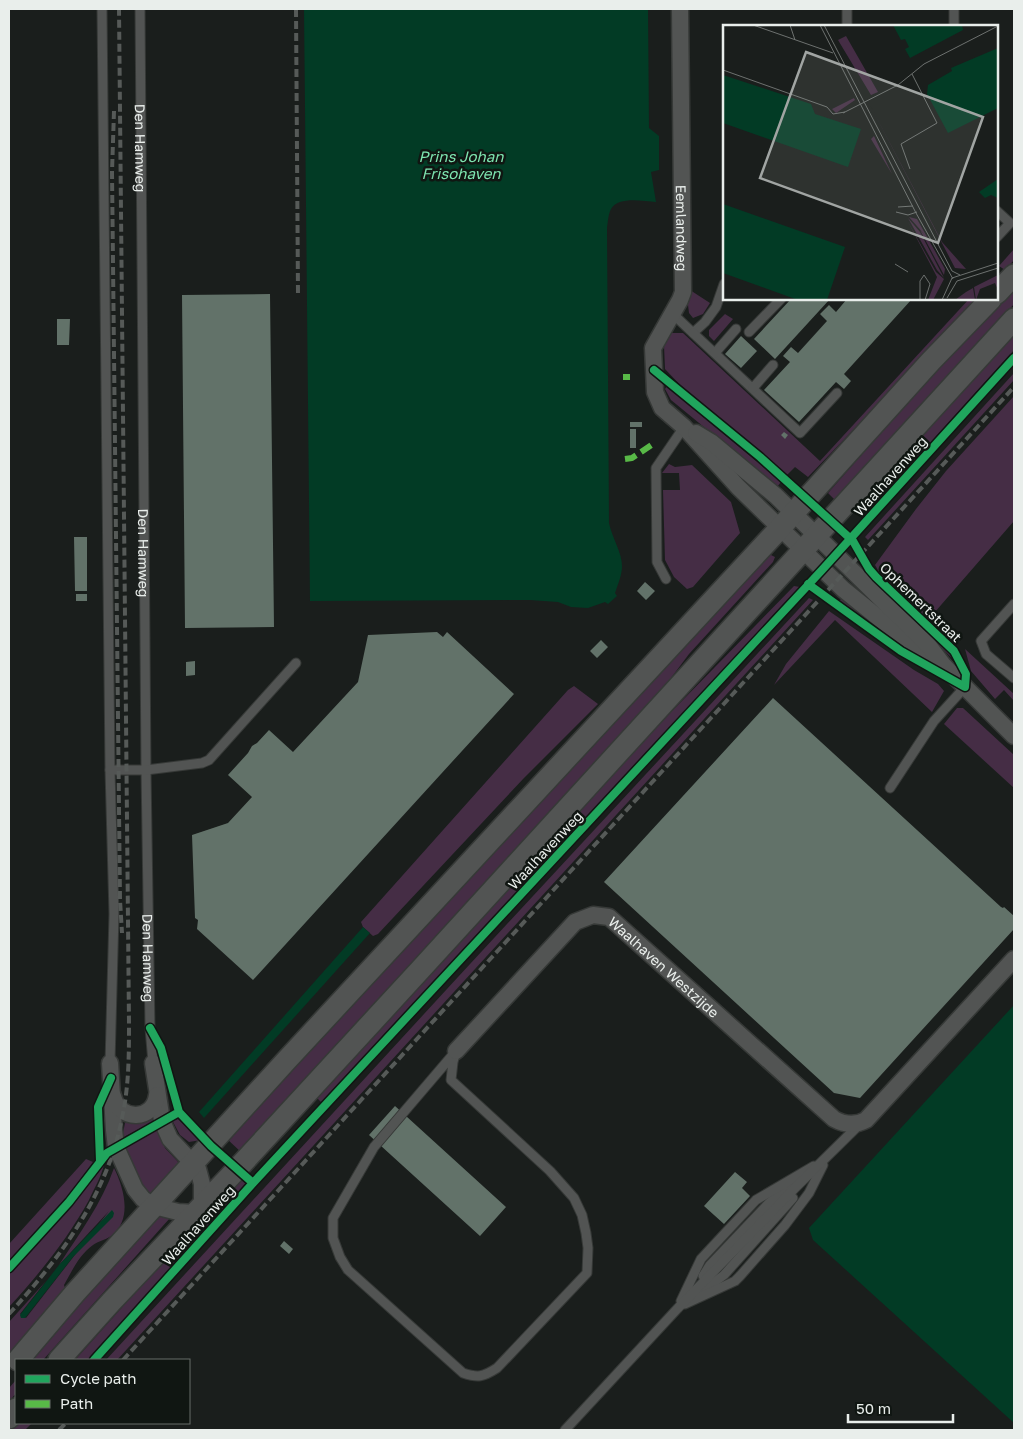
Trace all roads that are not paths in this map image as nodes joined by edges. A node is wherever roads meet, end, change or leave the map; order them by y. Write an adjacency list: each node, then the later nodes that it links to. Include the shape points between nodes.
1 (102, 9): 31 (lane)
2 (140, 9): 32 (lane, Den Hamweg)
3 (680, 9): 13 (street, Eemlandweg, via 683,292)
4 (847, 9): 6 (lane)
5 (954, 9): 7 (lane)
6 (848, 25)
7 (954, 25)
8 (998, 212): 9 (lane, via 1010,223)
9 (998, 236)
10 (723, 287): 17 (lane, via 716,308)
11 (780, 300): 16 (lane)
12 (987, 300): 23 (street)
13 (673, 314): 17 (lane); 22 (street, Eemlandweg, via 653,348 655,392 662,408)
14 (1014, 319): 24 (street, Waalhavenweg)
15 (736, 329): 18 (lane)
16 (749, 332)
17 (693, 333): 18 (lane)
18 (714, 353): 20 (lane)
19 (773, 365): 20 (lane)
20 (753, 388): 21 (lane, via 800,433)
21 (837, 393)
22 (684, 427): 23 (street, Eemlandweg, via 711,442 776,496); 25 (lane, via 656,468 657,562)
23 (786, 520): 24 (street, Eemlandweg); 41 (street)
24 (810, 544): 29 (street, Ophemertstraat, via 929,646); 44 (street, Waalhavenweg)
25 (666, 579)
26 (1014, 604): 28 (lane, via 981,641 986,654)
27 (296, 664): 32 (lane, via 209,760 194,765)
28 (1014, 678)
29 (965, 687): 30 (street, Ophemertstraat); 33 (lane, via 934,721)
30 (1014, 736)
31 (110, 770): 32 (lane); 37 (lane, via 114,914)
32 (146, 770): 36 (lane, Den Hamweg)
33 (890, 788)
34 (1014, 959): 39 (street)
35 (456, 1051): 35 (lane, via 374,1147 333,1218 333,1238 348,1270 463,1372 477,1377 496,1368 587,1273 588,1248 582,1215 574,1198 550,1171 451,1080); 39 (street, Waalhaven Westzijde, via 575,922 593,915 609,918 834,1119)
36 (153, 1063): 38 (street, Den Hamweg)
37 (111, 1078): 38 (street, via 117,1106 129,1115 148,1111 155,1104); 42 (street, via 116,1147)
38 (157, 1095): 41 (street, Den Hamweg, via 162,1121 170,1139)
39 (860, 1124): 40 (lane)
40 (827, 1158): 46 (lane); 46 (lane, via 756,1200 701,1259); 46 (lane, via 810,1194 740,1276)
41 (193, 1164): 43 (street); 44 (street, Den Hamweg, via 202,1184)
42 (135, 1189): 43 (street); 45 (street, via 137,1210)
43 (154, 1206): 44 (street, via 178,1212); 45 (street)
44 (199, 1210): 48 (street, Waalhavenweg)
45 (132, 1231): 47 (street)
46 (678, 1308): 49 (lane)
47 (19, 1359)
48 (60, 1359)
49 (565, 1430)

